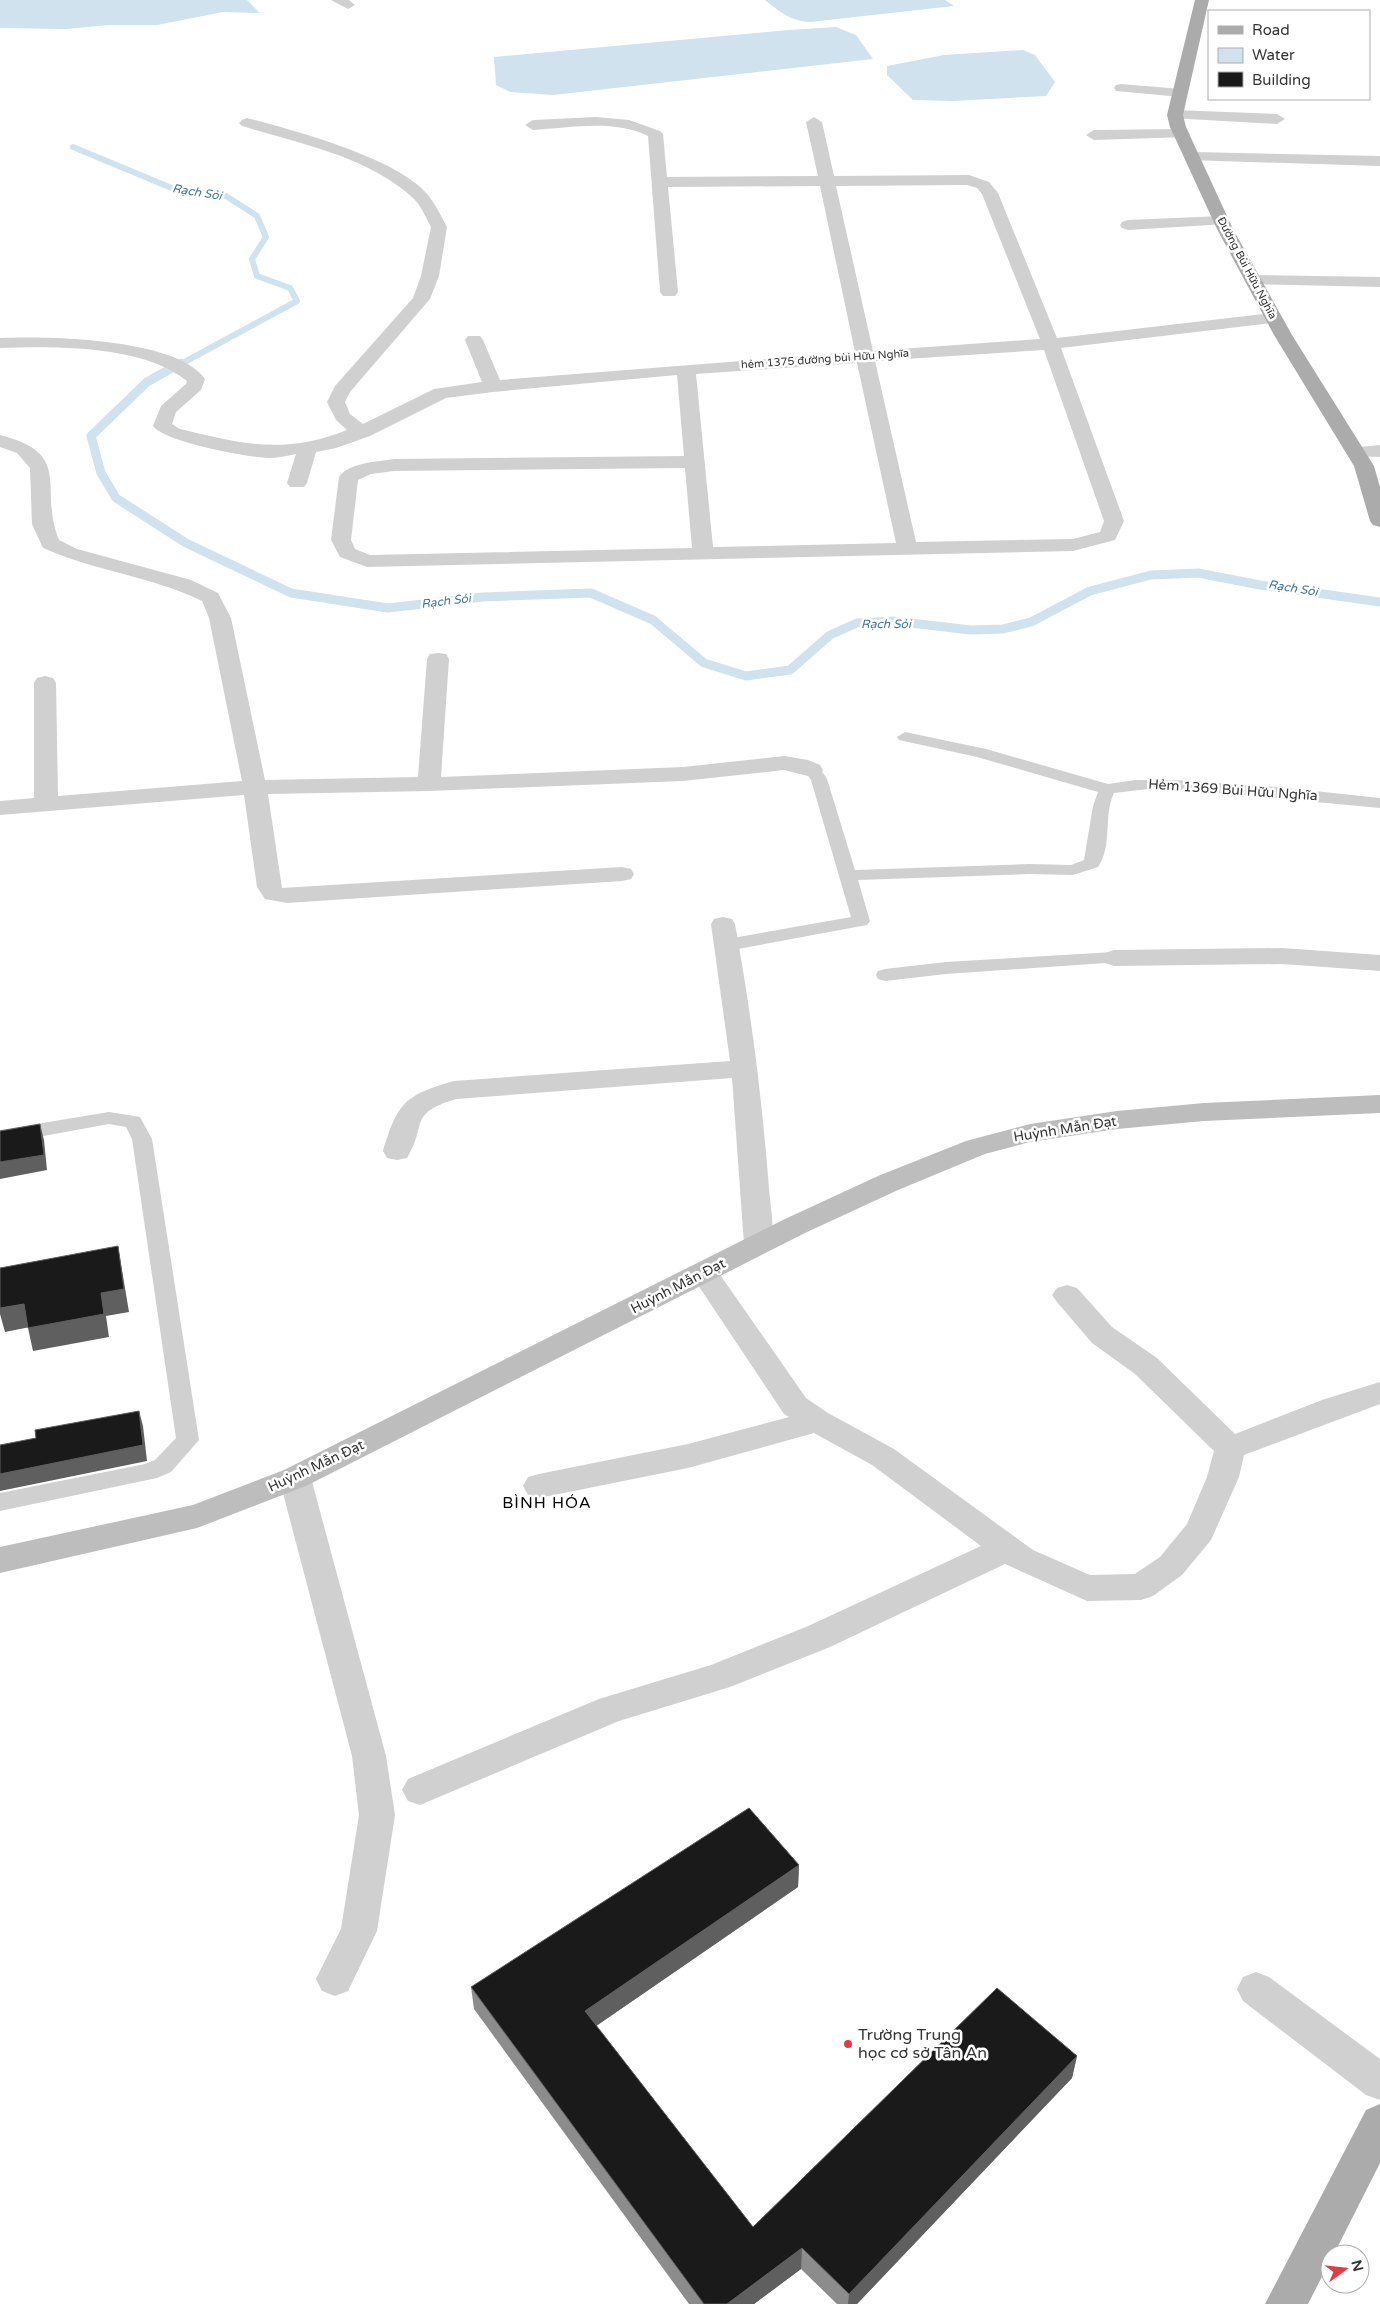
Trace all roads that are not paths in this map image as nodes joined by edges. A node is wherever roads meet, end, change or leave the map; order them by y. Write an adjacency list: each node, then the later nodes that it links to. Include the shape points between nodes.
1 (1202, 0): 3 (main road)
2 (1121, 88): 3 (street)
3 (1181, 93): 4 (main road)
4 (1175, 115): 5 (street); 9 (main road, Đường Bùi Hữu Nghĩa)
5 (1277, 119)
6 (814, 122): 13 (street)
7 (247, 123): 27 (street, via 350,154 378,168 420,196 439,227 430,276 420,299 342,390 336,402 348,424)
8 (533, 125): 14 (street, via 623,124 649,130 655,134)
9 (1182, 134): 10 (street); 11 (main road, Đường Bùi Hữu Nghĩa)
10 (1094, 135)
11 (1194, 157): 12 (street); 15 (main road, Đường Bùi Hữu Nghĩa)
12 (1380, 161)
13 (826, 180): 14 (street); 23 (street, via 969,180 984,185); 24 (street)
14 (660, 182): 19 (street)
15 (1221, 220): 16 (street); 17 (main road, Đường Bùi Hữu Nghĩa)
16 (1128, 225)
17 (1253, 280): 18 (street); 20 (main road, Đường Bùi Hữu Nghĩa)
18 (1380, 282)
19 (669, 292)
20 (1273, 318): 23 (street, hẻm 1375 đường bùi Hữu Nghĩa); 31 (main road, Đường Bùi Hữu Nghĩa)
21 (474, 340): 26 (street)
22 (0, 342): 29 (street, hẻm 1375 đường bùi Hữu Nghĩa, via 53,342 158,357 190,372 196,379 195,386 168,410 162,426 174,433 245,450 271,452)
23 (1051, 344): 24 (street, hẻm 1375 đường bùi Hữu Nghĩa); 35 (street, via 1114,521 1108,536 1073,544)
24 (865, 356): 25 (street, hẻm 1375 đường bùi Hữu Nghĩa); 35 (street)
25 (686, 369): 26 (street, hẻm 1375 đường bùi Hữu Nghĩa); 32 (street)
26 (493, 386): 27 (street, hẻm 1375 đường bùi Hữu Nghĩa, via 441,393)
27 (363, 432): 29 (street, hẻm 1375 đường bùi Hữu Nghĩa)
28 (0, 441): 42 (street, via 24,449 40,467 42,524 50,544 70,553 184,584 211,597 220,618)
29 (307, 448): 33 (street)
30 (1380, 451): 31 (street)
31 (1356, 452): 34 (main road, Đường Bùi Hữu Nghĩa, via 1364,466)
32 (695, 462): 36 (street); 36 (street, via 394,465 366,470 349,477 341,540 347,553 367,561)
33 (297, 483)
34 (1380, 521)
35 (907, 548): 36 (street)
36 (703, 553)
37 (438, 659): 41 (street)
38 (45, 683): 45 (street)
39 (905, 737): 43 (lane, via 980,753)
40 (812, 770): 41 (street, via 784,763 682,774); 48 (lane, via 819,779)
41 (429, 784): 42 (street)
42 (254, 787): 45 (street); 47 (street, via 269,887 274,894 287,896)
43 (1108, 790): 44 (lane, Hẻm 1369 Bùi Hữu Nghĩa, via 1156,783 1288,792); 48 (lane, via 1101,801 1100,827 1092,864 1073,870)
44 (1380, 803)
45 (46, 804): 46 (street)
46 (0, 808)
47 (622, 874)
48 (848, 876): 49 (lane, via 861,921)
49 (725, 934): 53 (street)
50 (1114, 958): 51 (street, via 1282,956); 52 (lane)
51 (1380, 963)
52 (885, 975)
53 (744, 1069): 56 (street, via 454,1090 423,1099 408,1114); 57 (street, via 755,1163)
54 (1380, 1104): 57 (main road, Huỳnh Mẫn Đạt, via 1136,1118 1029,1133 953,1154)
55 (0, 1137): 65 (lane, via 109,1118 133,1122 143,1149 188,1440 163,1466 149,1472)
56 (397, 1151)
57 (758, 1244): 58 (main road, Huỳnh Mẫn Đạt)
58 (704, 1273): 61 (street, via 795,1406); 63 (main road, Huỳnh Mẫn Đạt)
59 (1067, 1296): 62 (street, via 1102,1335 1146,1366)
60 (1380, 1393): 62 (street)
61 (817, 1421): 64 (street, via 688,1456); 66 (street, via 884,1457)
62 (1230, 1448): 66 (street, via 1223,1477 1200,1531 1171,1566 1141,1587 1087,1588 1022,1559)
63 (295, 1478): 67 (main road, Huỳnh Mẫn Đạt, via 198,1516); 69 (street, via 369,1756 377,1815 359,1931)
64 (539, 1486)
65 (0, 1502)
66 (1007, 1548): 68 (street, via 818,1637 718,1677 611,1709)
67 (0, 1560)
68 (420, 1790)
69 (336, 1979)
70 (1256, 1989): 71 (street)
71 (1380, 2082)
72 (1380, 2123): 73 (main road)
73 (1286, 2304)

